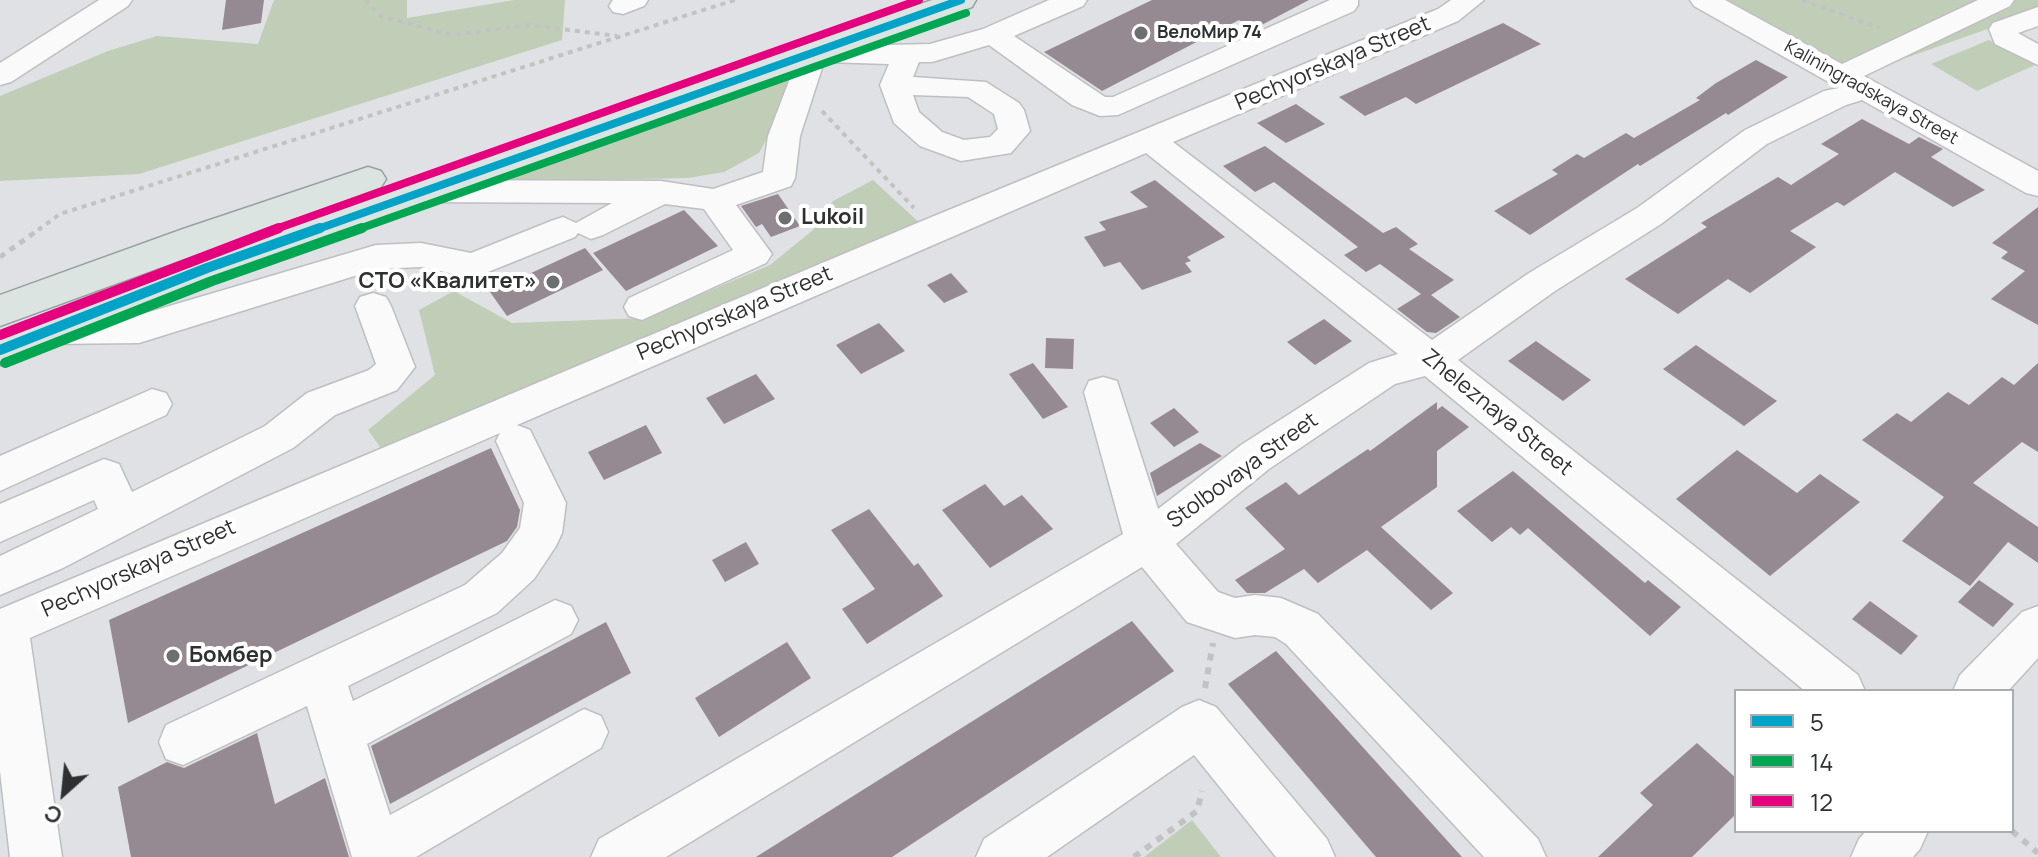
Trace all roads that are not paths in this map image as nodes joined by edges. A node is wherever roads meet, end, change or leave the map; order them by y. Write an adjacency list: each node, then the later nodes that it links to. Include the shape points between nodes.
1 (67, 0): 13 (street)
2 (140, 0): 10 (street)
3 (889, 0): 27 (main road, via 196,238)
4 (961, 0): 14 (main road)
5 (1073, 0): 12 (street)
6 (1344, 0): 12 (street, via 1344,5 1118,106 1100,107 1083,98)
7 (1470, 0): 20 (street, Pechyorskaya Street, via 1448,15)
8 (1704, 0): 18 (street, Kaliningradskaya Street)
9 (2000, 0): 18 (street, Stolbovaya Street, via 1919,38)
10 (114, 3): 13 (street)
11 (2038, 16): 16 (street, via 2003,29 2005,38)
12 (993, 35): 15 (street, via 932,53)
13 (64, 36): 17 (street)
14 (812, 53): 15 (street); 22 (main road); 24 (street, via 784,136 779,178)
15 (908, 53): 19 (street)
16 (2038, 56)
17 (0, 76)
18 (1853, 83): 21 (street, Kaliningradskaya Street); 30 (street, Stolbovaya Street, via 1835,98 1756,137 1649,216)
19 (895, 85)
20 (1150, 140): 30 (street, Zheleznaya Street); 36 (street, Pechyorskaya Street)
21 (2038, 185)
22 (424, 191): 23 (street); 28 (main road)
23 (661, 192): 24 (street); 28 (street, via 473,266 421,255 376,257 139,329)
24 (715, 200): 26 (street, via 754,254)
25 (373, 306): 33 (street, via 396,367 383,380 321,404)
26 (642, 307)
27 (0, 311)
28 (48, 330): 29 (main road)
29 (0, 350)
30 (1431, 360): 39 (street, Stolbovaya Street, via 1383,373 1255,457); 46 (street, Zheleznaya Street)
31 (1103, 392): 39 (street)
32 (152, 404): 35 (street)
33 (279, 437): 36 (street); 37 (street)
34 (516, 441): 45 (street, via 545,503 541,533 518,566 481,599)
35 (4, 460): 38 (street)
36 (299, 499): 44 (street, Pechyorskaya Street)
37 (123, 517): 38 (street, via 104,476); 40 (street)
38 (15, 518): 40 (street)
39 (1147, 542): 54 (street, Stolbovaya Street); 57 (street, via 1203,608 1235,618 1281,618 1302,629)
40 (48, 555): 41 (street)
41 (0, 576)
42 (555, 620): 49 (street)
43 (2038, 626): 47 (street)
44 (3, 628): 53 (street)
45 (321, 676): 49 (street); 50 (street)
46 (1839, 689)
47 (1979, 689)
48 (584, 732): 52 (street)
49 (339, 733): 52 (street)
50 (183, 742)
51 (1900, 833): 58 (street)
52 (377, 854)
53 (36, 857)
54 (617, 857)
55 (1002, 857): 56 (street, via 1207,733)
56 (1309, 857)
57 (1520, 857)
58 (1877, 857)

